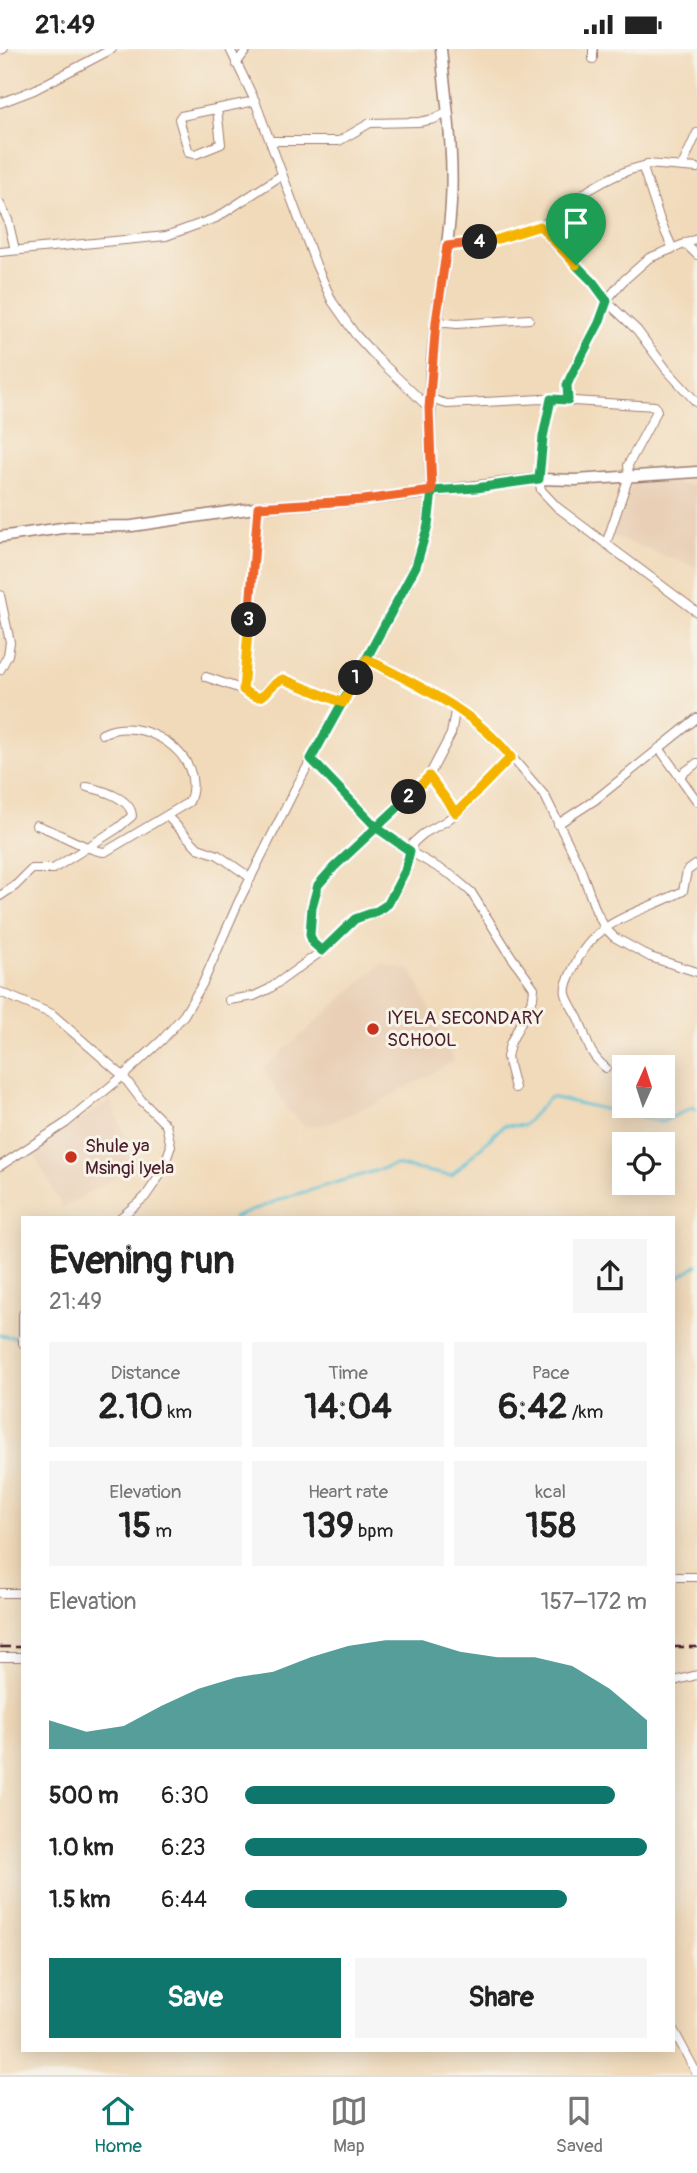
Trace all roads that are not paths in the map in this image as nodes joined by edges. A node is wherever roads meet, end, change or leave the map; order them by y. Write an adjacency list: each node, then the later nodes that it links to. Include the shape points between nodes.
1 (112, 49): 9 (street)
2 (230, 49): 7 (street)
3 (247, 49): 7 (street)
4 (441, 49): 11 (street)
5 (593, 49): 6 (street)
6 (593, 59)
7 (236, 64): 8 (street)
8 (255, 101): 10 (street); 13 (street)
9 (0, 103)
10 (217, 109): 10 (street, via 180,117 189,153 221,144)
11 (447, 113): 13 (street, via 419,122 370,123 339,141); 22 (street, via 452,145)
12 (697, 133): 15 (street)
13 (270, 141): 17 (street)
14 (644, 166): 15 (street); 19 (street, via 590,190); 23 (street)
15 (682, 166): 16 (street)
16 (697, 168)
17 (282, 175): 24 (street, via 216,218 166,236); 35 (street, via 332,301 362,342)
18 (0, 204): 24 (street)
19 (540, 226): 22 (street, via 495,240); 27 (street)
20 (697, 239): 21 (street)
21 (685, 243): 23 (street); 26 (street)
22 (447, 246): 29 (street)
23 (672, 247): 27 (street, via 640,265)
24 (15, 250): 25 (street)
25 (0, 252)
26 (697, 255)
27 (607, 301): 31 (street); 33 (street, via 567,385)
28 (529, 319): 29 (street)
29 (436, 322): 35 (street)
30 (697, 385): 31 (street)
31 (688, 392): 34 (street)
32 (551, 399): 33 (street); 35 (street); 38 (street)
33 (568, 400): 37 (street, via 655,406 657,411 628,465)
34 (697, 403)
35 (429, 404): 39 (street)
36 (697, 472): 37 (street)
37 (629, 476): 38 (street); 42 (street)
38 (539, 479): 39 (street); 42 (street, via 548,499)
39 (432, 491): 40 (street); 45 (street, via 420,556)
40 (258, 507): 41 (street, via 132,526 69,527); 48 (street)
41 (0, 537)
42 (606, 544): 44 (street)
43 (0, 595): 46 (street, via 10,642)
44 (697, 613)
45 (367, 659): 49 (street); 50 (street)
46 (0, 670)
47 (206, 677): 48 (street)
48 (243, 690): 49 (street, via 260,697 283,679)
49 (343, 703): 55 (street)
50 (456, 706): 54 (street); 57 (street, via 451,734)
51 (697, 718): 53 (street)
52 (102, 734): 62 (street, via 118,728 155,734 183,758 191,778 191,799)
53 (659, 748): 58 (street); 63 (street)
54 (511, 757): 61 (street); 63 (street, via 545,796)
55 (311, 759): 65 (street); 69 (street)
56 (697, 763): 58 (street)
57 (429, 776): 61 (street); 65 (street)
58 (679, 776): 60 (street)
59 (87, 787): 66 (street, via 113,795 133,813 125,823)
60 (697, 801)
61 (456, 813): 67 (street, via 413,843)
62 (167, 816): 66 (street, via 105,852); 69 (street, via 198,848 218,855)
63 (558, 824): 71 (street)
64 (36, 825): 66 (street)
65 (377, 828): 67 (street); 72 (street, via 318,885 310,935)
66 (86, 846): 70 (street, via 53,869 32,869)
67 (410, 851): 72 (street, via 388,904 355,919); 78 (street, via 471,892 534,988 507,1057)
68 (697, 864): 71 (street, via 687,871 681,893)
69 (251, 878): 77 (street, via 194,999 162,1040)
70 (0, 896)
71 (605, 928): 73 (street, via 650,957); 76 (street, via 579,955 566,991 589,1050)
72 (322, 951): 75 (street, via 269,989)
73 (697, 972)
74 (0, 992): 77 (street, via 52,1014)
75 (229, 1000)
76 (606, 1068)
77 (123, 1076): 79 (street, via 65,1123); 80 (street, via 166,1125 171,1146 161,1174 145,1197)
78 (515, 1089)
79 (0, 1166)
80 (122, 1216)
81 (675, 1577): 82 (street)
82 (697, 1577)
83 (0, 1593): 84 (street)
84 (21, 1593)
85 (0, 1657): 86 (street)
86 (21, 1657)
87 (697, 1675): 88 (street)
88 (675, 1681)
89 (675, 2033): 90 (street)
90 (697, 2074)

